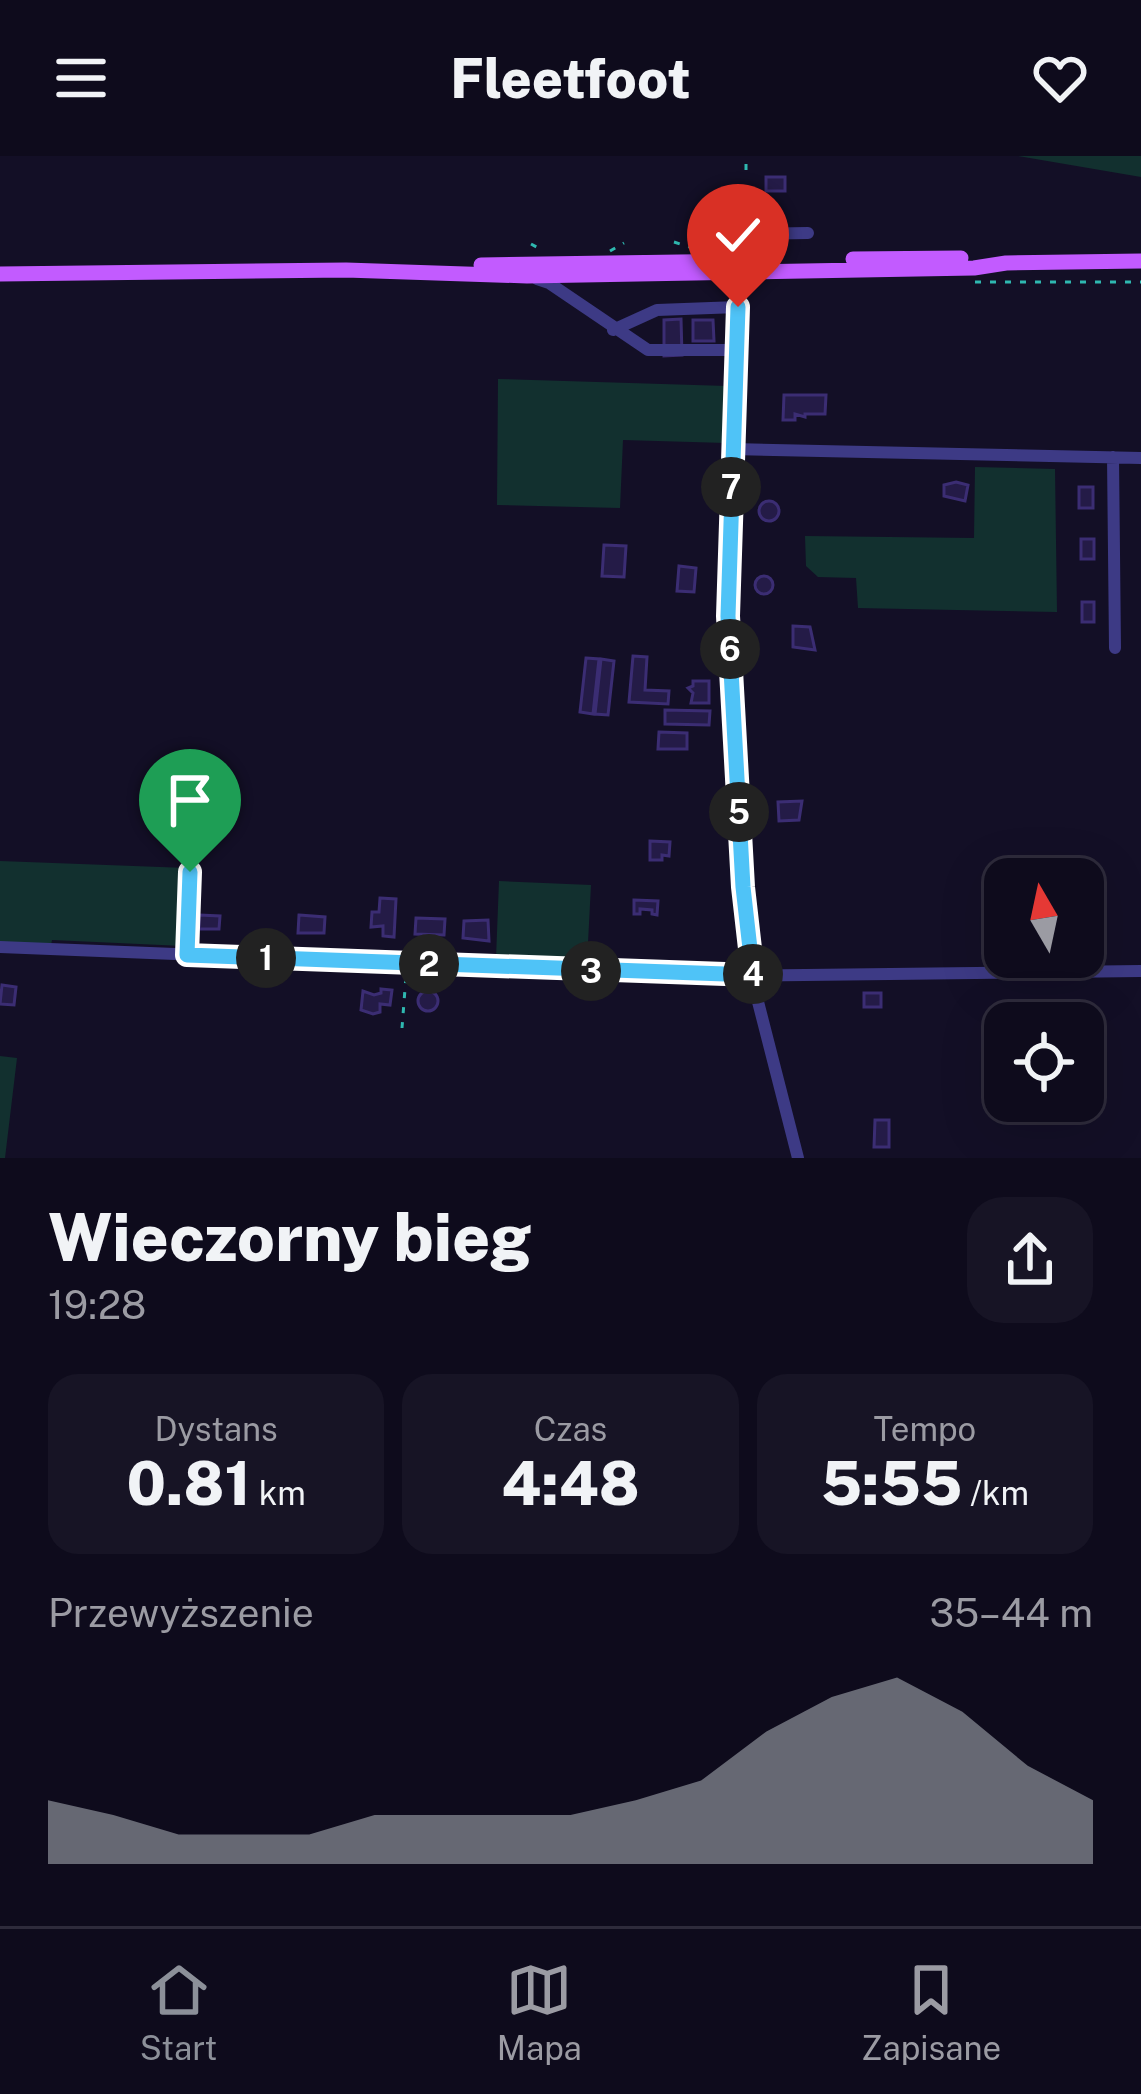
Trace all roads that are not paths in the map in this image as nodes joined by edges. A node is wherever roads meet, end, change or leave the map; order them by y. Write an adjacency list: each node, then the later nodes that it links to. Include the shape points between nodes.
1 (808, 233): 3 (street, via 742,234)
2 (1141, 261): 3 (main road)
3 (740, 266): 4 (main road); 6 (main road); 7 (street)
4 (346, 270): 5 (main road); 6 (main road)
5 (0, 274)
6 (527, 275): 8 (street)
7 (738, 307): 8 (street, via 657,310); 9 (street)
8 (613, 330): 9 (street, via 648,350)
9 (736, 350): 10 (street)
10 (732, 449): 11 (street); 16 (street, via 728,616)
11 (1113, 458): 12 (street); 13 (street)
12 (1141, 458)
13 (1115, 648)
14 (0, 947): 16 (street)
15 (1141, 971): 16 (street)
16 (753, 975): 17 (street)
17 (797, 1158)

